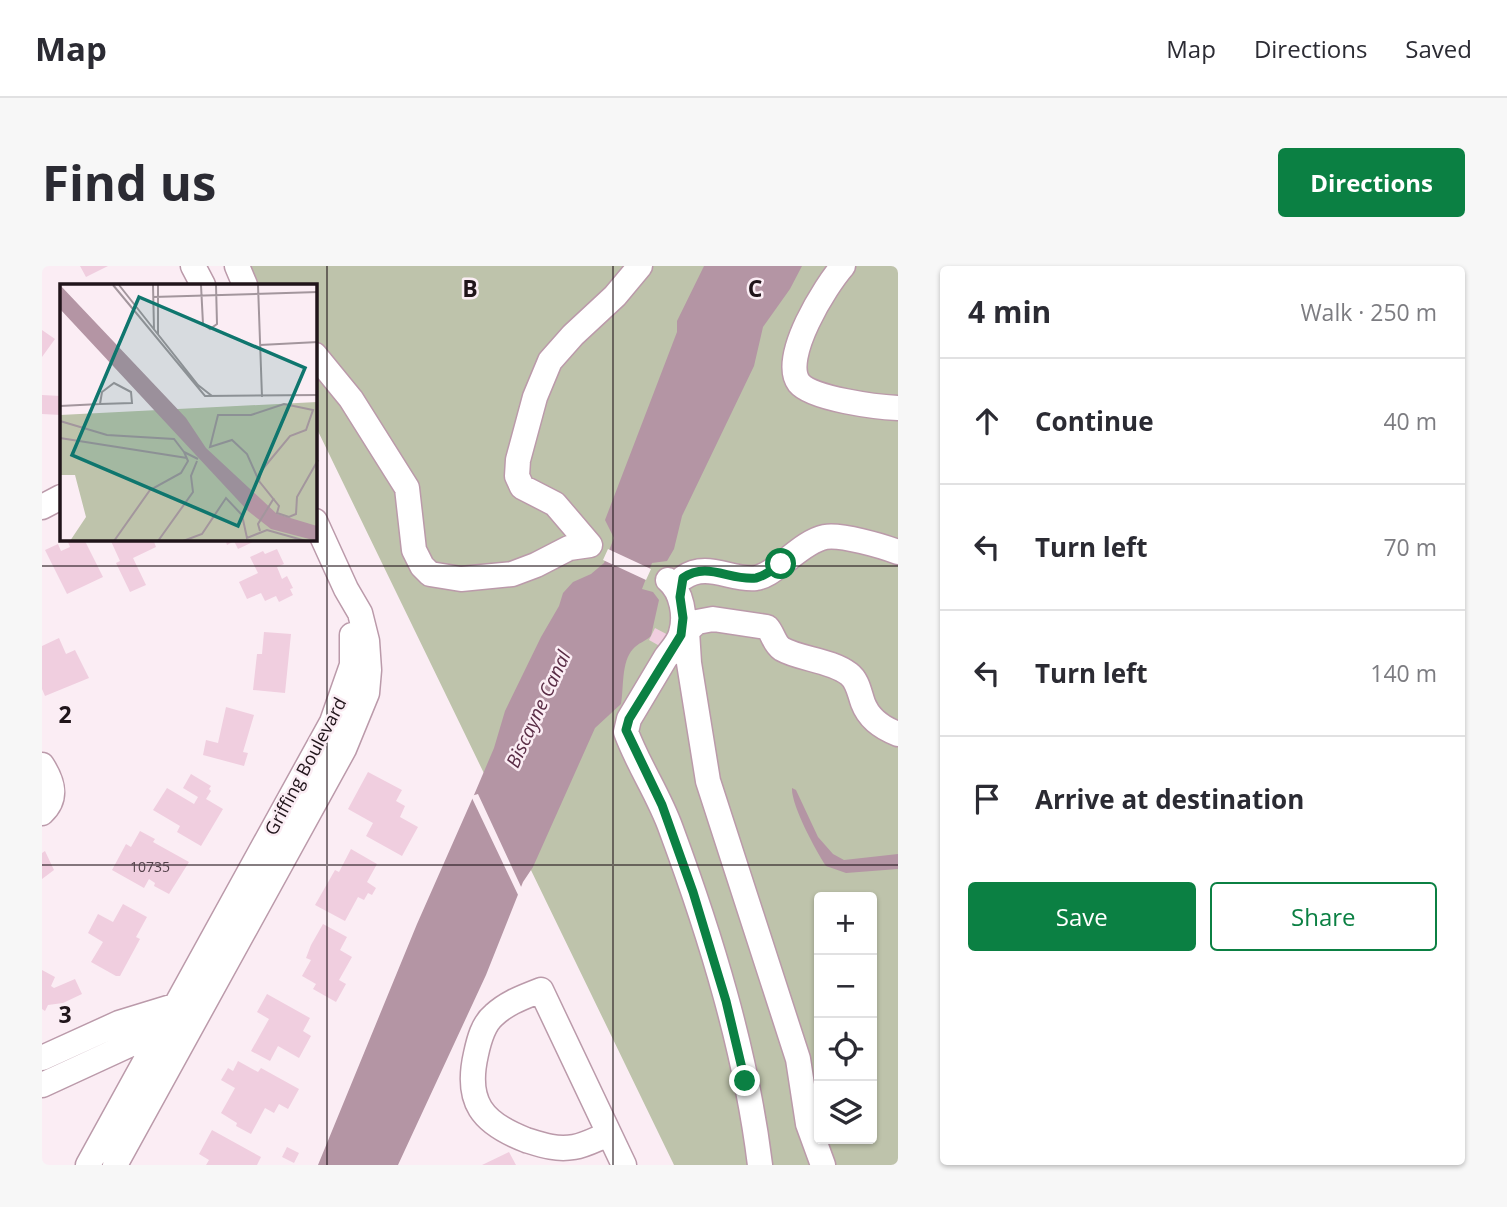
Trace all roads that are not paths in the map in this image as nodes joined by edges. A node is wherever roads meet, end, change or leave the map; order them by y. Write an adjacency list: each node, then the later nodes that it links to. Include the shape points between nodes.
1 (194, 266): 5 (street)
2 (237, 266): 6 (street)
3 (640, 266): 7 (street, via 550,361 518,460 522,487 555,503 590,545 569,548 518,572 461,579 437,576 424,568 413,545 407,488 351,399)
4 (843, 266): 8 (street, via 803,333 795,373 799,383 817,393)
5 (203, 284)
6 (245, 284)
7 (317, 357)
8 (898, 408)
9 (60, 498): 10 (street)
10 (42, 507)
11 (317, 525): 13 (street)
12 (898, 552): 15 (street, via 825,537 763,576 749,578 708,570 691,573 677,586 681,635)
13 (346, 589): 19 (street, Griffing Boulevard, via 360,613 367,641 369,670 362,706 344,749); 20 (street, Griffing Boulevard, via 352,666 337,710)
14 (687, 631): 15 (street, via 681,645); 16 (street, via 698,622 713,619 767,627 782,649 850,675 870,716); 32 (street, via 708,781 798,1059 808,1124)
15 (666, 657): 31 (street, via 626,732 670,827 711,947 741,1061)
16 (898, 734)
17 (42, 765): 18 (street, via 53,796)
18 (42, 813)
19 (208, 996): 20 (street); 21 (street, Griffing Boulevard)
20 (173, 1006): 22 (street, Griffing Boulevard); 24 (street, via 119,1023)
21 (188, 1031): 22 (street); 29 (street, Griffing Boulevard)
22 (159, 1034): 23 (street); 25 (street, Griffing Boulevard)
23 (117, 1051): 25 (street, via 129,1059); 26 (street)
24 (42, 1058)
25 (137, 1074): 28 (street, Griffing Boulevard)
26 (42, 1085)
27 (609, 1134): 27 (street, via 541,990 510,1002 491,1017 472,1070 482,1113 503,1131 549,1148 574,1147); 30 (street)
28 (88, 1165)
29 (115, 1165)
30 (624, 1165)
31 (760, 1165)
32 (823, 1165)

